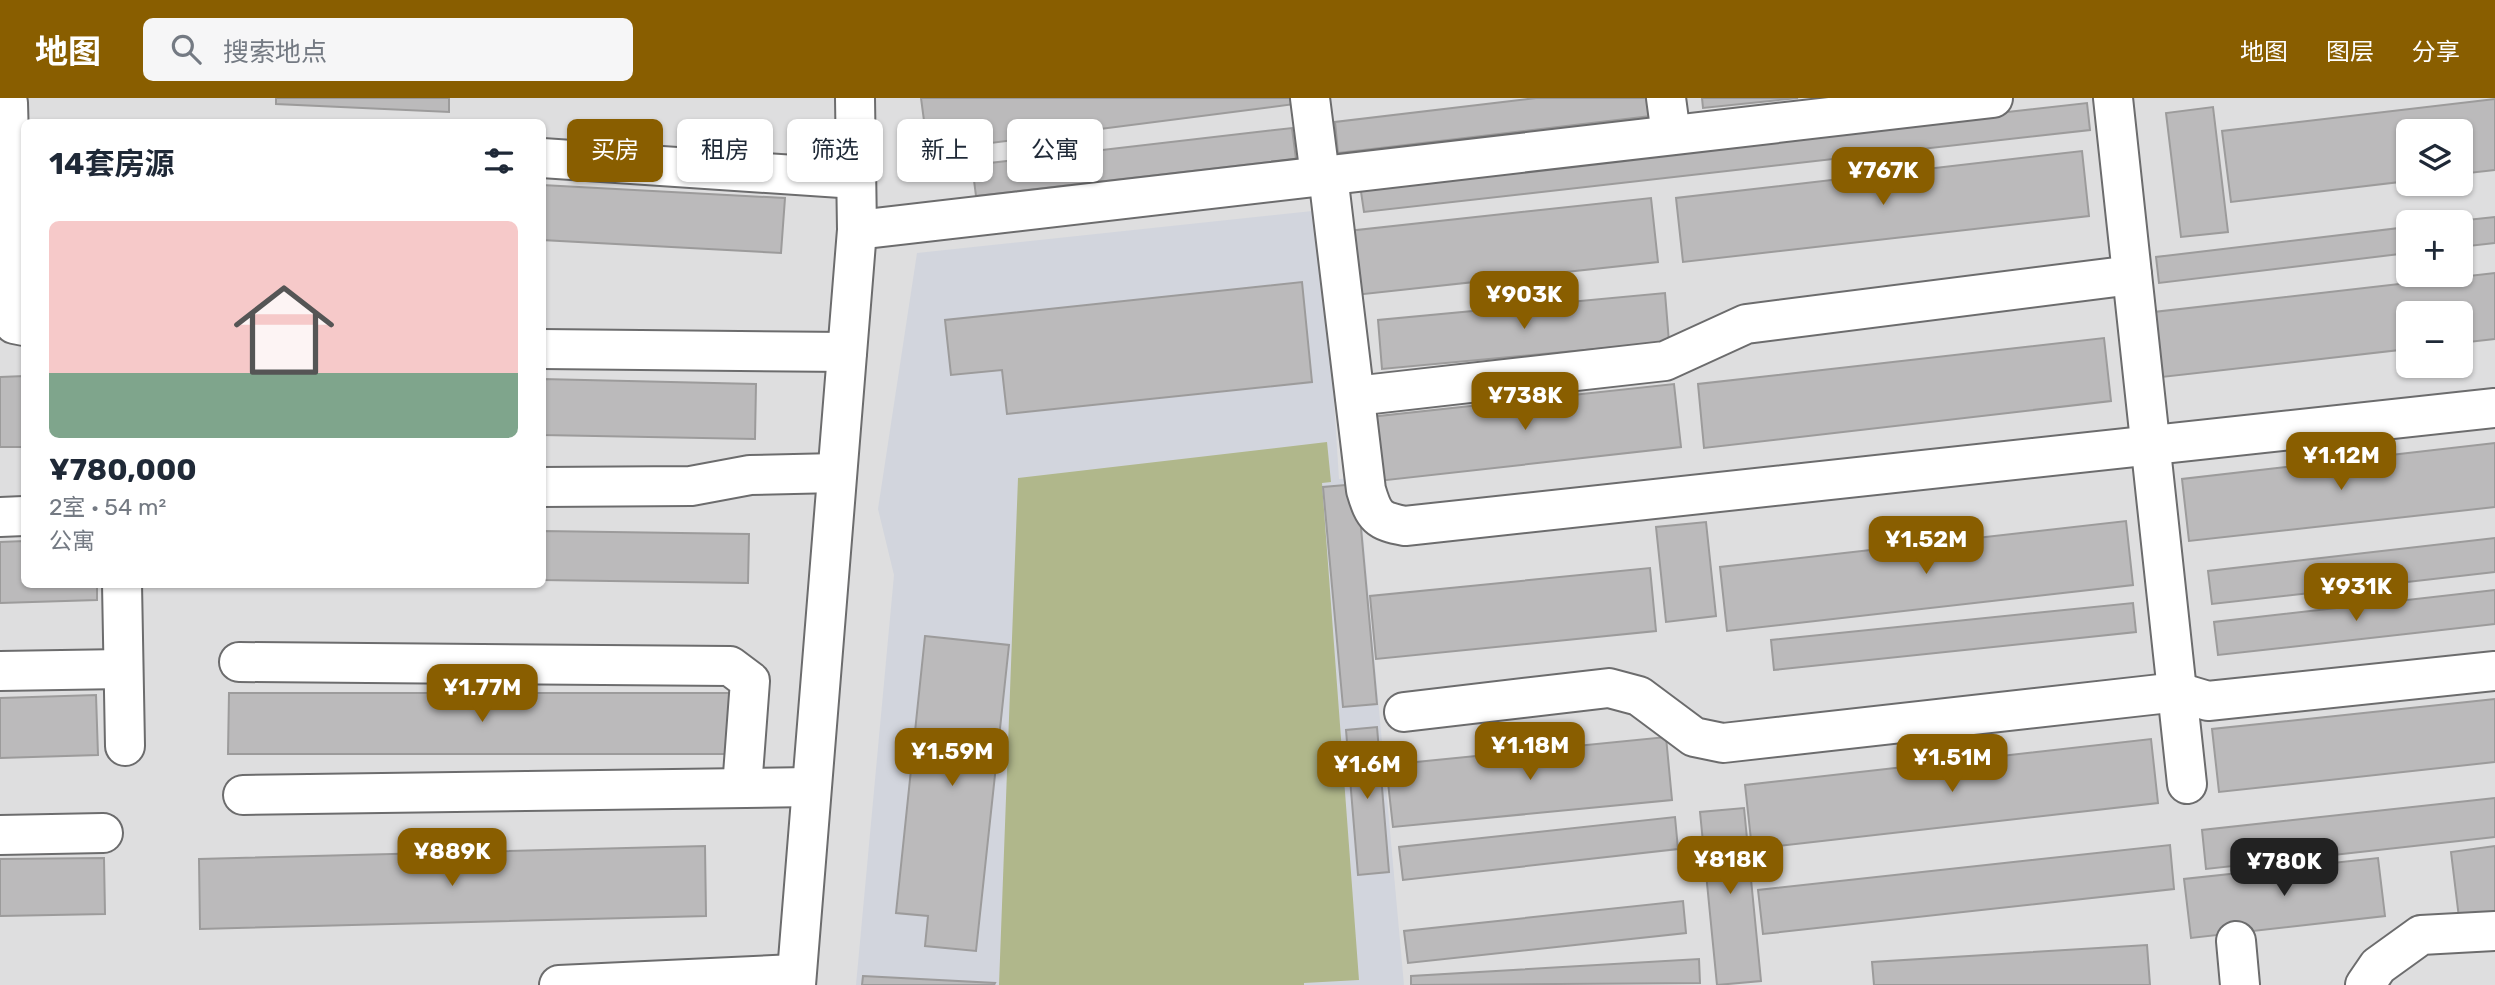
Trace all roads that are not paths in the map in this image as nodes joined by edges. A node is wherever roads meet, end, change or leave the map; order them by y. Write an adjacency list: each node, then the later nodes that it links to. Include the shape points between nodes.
1 (855, 98): 7 (street)
2 (1310, 98): 11 (street)
3 (1666, 98): 8 (street)
4 (1993, 98): 8 (street)
5 (2112, 98): 14 (street)
6 (8, 103): 15 (street, via 14,324)
7 (855, 119)
8 (1671, 135): 11 (street)
9 (546, 158): 10 (street)
10 (787, 174)
11 (1324, 176): 13 (street); 18 (street)
12 (856, 182): 13 (street)
13 (857, 230): 17 (street)
14 (2132, 275): 18 (street, via 1746,324 1665,361); 20 (street)
15 (21, 325)
16 (546, 349): 17 (street)
17 (847, 352): 21 (street)
18 (1355, 396): 20 (street, via 1372,510 1383,522 1405,526)
19 (2495, 408): 20 (street)
20 (2151, 446): 30 (street)
21 (837, 473): 22 (street, via 750,474 691,486); 34 (street)
22 (546, 487)
23 (21, 516): 24 (street)
24 (0, 517)
25 (122, 588): 27 (street)
26 (239, 662): 35 (street, via 730,666 750,681)
27 (123, 669): 28 (street); 32 (street)
28 (0, 671)
29 (2495, 671): 30 (street, via 2208,701)
30 (2178, 692): 31 (street, via 1723,743 1694,737 1639,696 1609,688); 33 (street)
31 (1404, 712)
32 (125, 746)
33 (2187, 785)
34 (811, 787): 35 (street); 41 (street)
35 (742, 788): 36 (street)
36 (243, 794)
37 (103, 833): 38 (street)
38 (0, 835)
39 (2495, 931): 44 (street, via 2421,935 2378,966)
40 (2236, 941): 43 (street)
41 (796, 980): 42 (street)
42 (559, 985)
43 (2240, 985)
44 (2365, 985)

